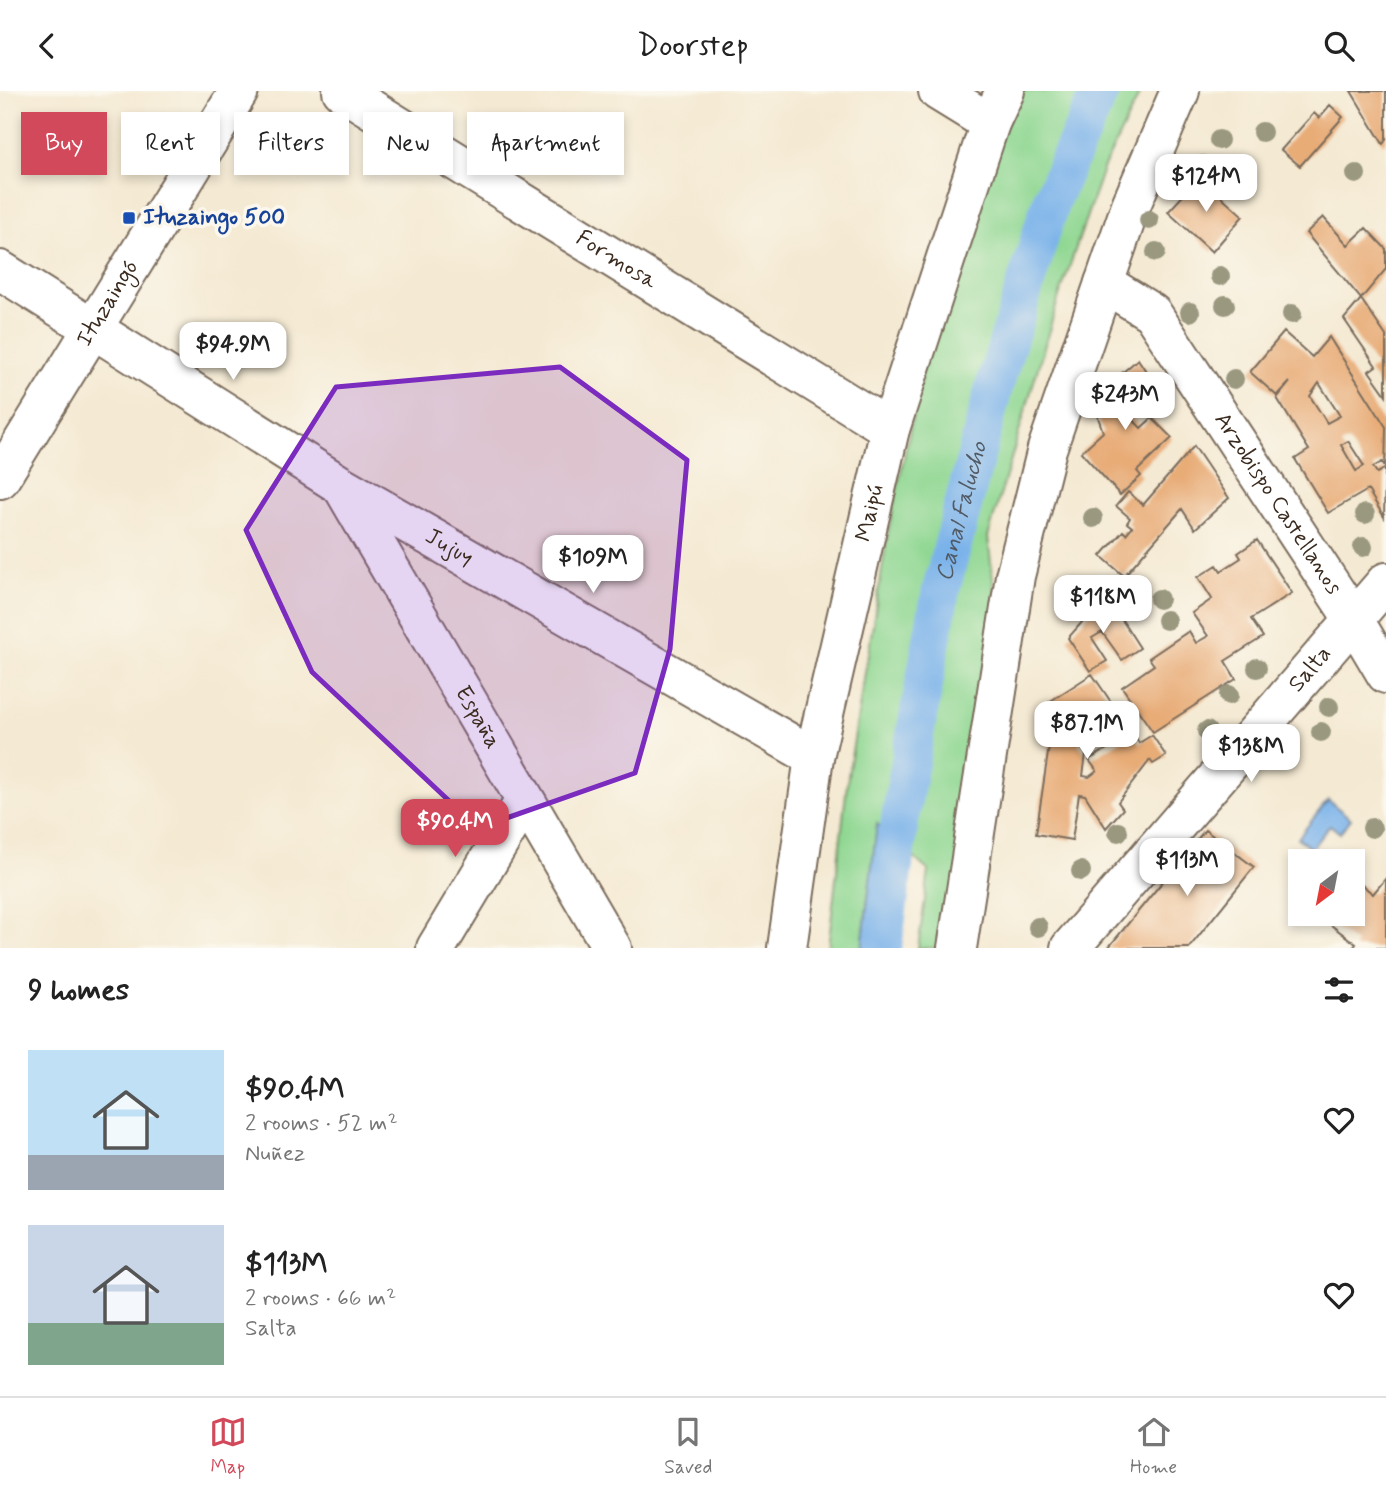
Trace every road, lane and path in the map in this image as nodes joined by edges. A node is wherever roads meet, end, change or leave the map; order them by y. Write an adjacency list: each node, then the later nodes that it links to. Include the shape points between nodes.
1 (239, 91): 8 (street, Ituzaingó)
2 (342, 91): 9 (street, Formosa)
3 (938, 91): 5 (street)
4 (1180, 91): 7 (street, via 1131,205)
5 (997, 107): 9 (street, Maipú)
6 (0, 270): 8 (street, Jujuy)
7 (1104, 283): 13 (street, Arzobispo Castellanos, via 1152,313); 20 (street, via 1047,449 1015,576)
8 (93, 329): 10 (street, Ituzaingó); 11 (street, Jujuy)
9 (890, 429): 15 (street, Maipú)
10 (0, 479)
11 (342, 486): 15 (street, Jujuy); 16 (street, España)
12 (1386, 582): 13 (street, Salta)
13 (1354, 620): 14 (street, Arzobispo Castellanos); 21 (street, Salta)
14 (1386, 674)
15 (814, 757): 19 (street, Maipú)
16 (525, 800): 17 (street); 18 (street, España)
17 (436, 948)
18 (612, 948)
19 (787, 948)
20 (957, 948)
21 (1070, 948)

